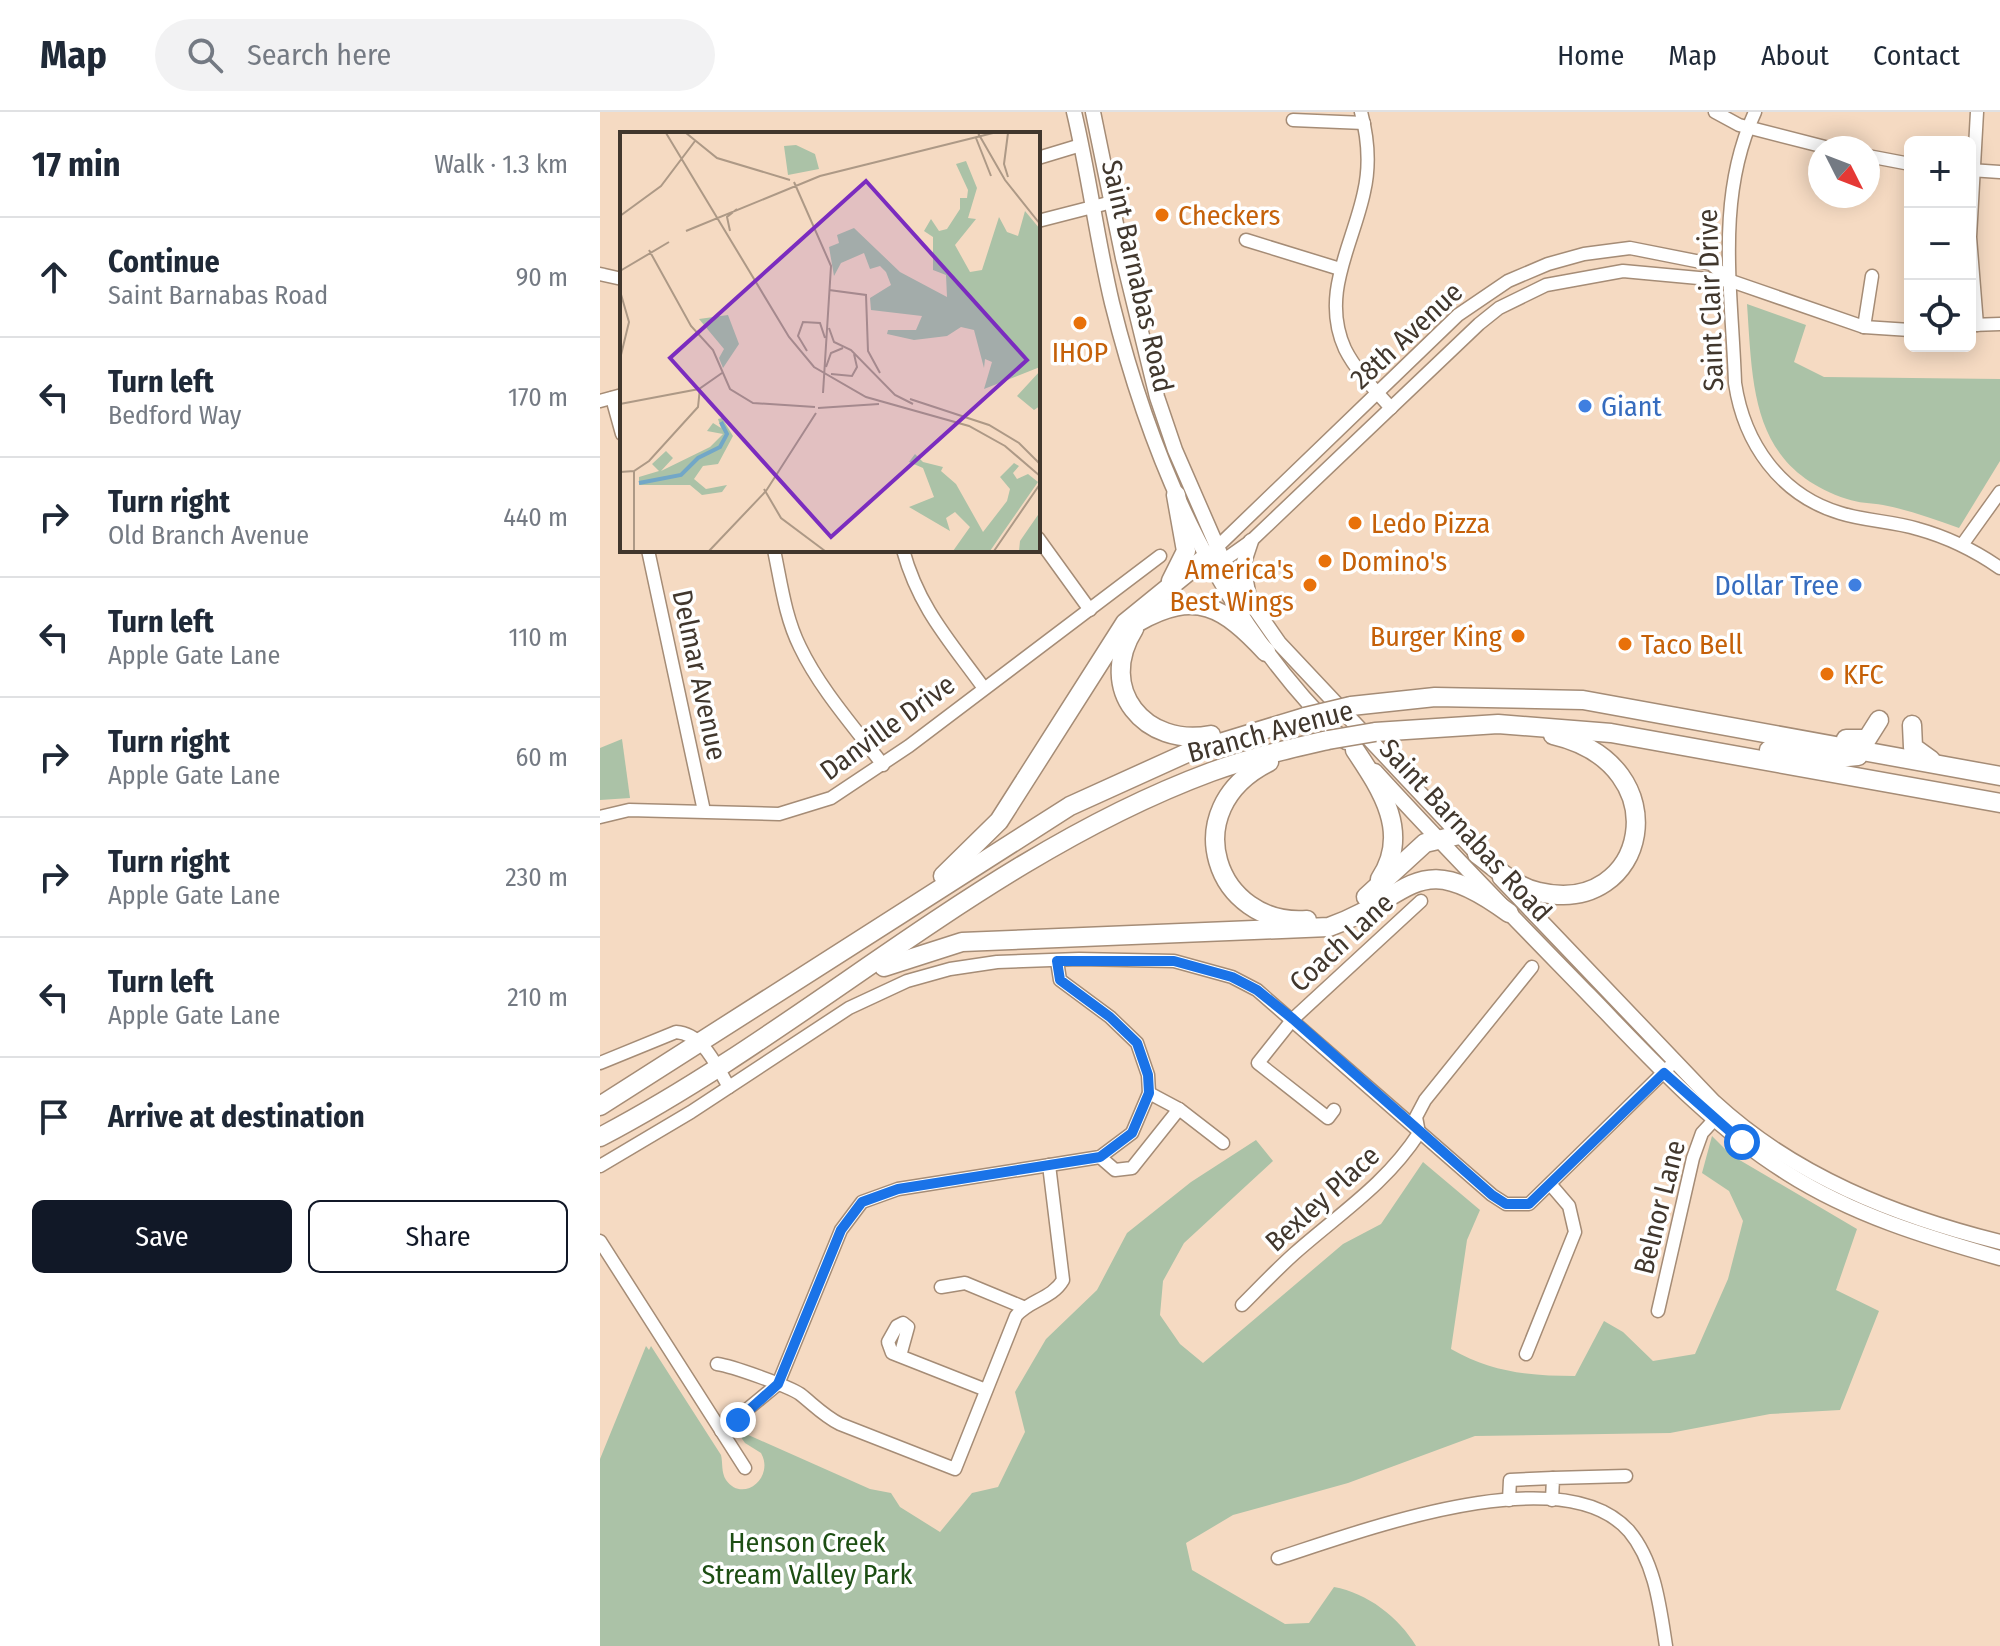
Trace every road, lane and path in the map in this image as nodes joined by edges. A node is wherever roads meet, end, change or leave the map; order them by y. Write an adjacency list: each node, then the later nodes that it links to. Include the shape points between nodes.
1 (1074, 112): 11 (main road, Saint Barnabas Road)
2 (1093, 112): 17 (main road, Saint Barnabas Road)
3 (1715, 112): 8 (street)
4 (1755, 112): 8 (street, Saint Clair Drive)
5 (1977, 112): 9 (street)
6 (1362, 118): 7 (street); 24 (street, via 1367,149 1364,192)
7 (1293, 120)
8 (1749, 127): 10 (street); 22 (street, Saint Clair Drive, via 1729,195)
9 (1975, 136)
10 (1808, 142)
11 (1081, 145): 12 (street); 18 (main road, Saint Barnabas Road)
12 (1040, 157)
13 (1880, 158): 14 (street)
14 (1904, 163)
15 (1976, 171): 16 (street)
16 (2000, 172)
17 (1112, 202): 18 (street); 47 (main road, Saint Barnabas Road, via 1157,397)
18 (1094, 206): 20 (street); 39 (main road, Saint Barnabas Road, via 1135,384)
19 (1972, 208): 28 (street)
20 (1040, 220)
21 (1246, 240): 24 (street)
22 (1729, 247): 23 (street); 29 (street, Saint Clair Drive)
23 (1711, 264): 29 (street, 28th Avenue); 34 (street, 28th Avenue, via 1630,248 1548,264 1508,281 1458,315)
24 (1340, 269): 34 (street, via 1335,306 1345,348)
25 (600, 274): 27 (street)
26 (1872, 276): 32 (street)
27 (620, 279)
28 (1972, 280)
29 (1731, 281): 32 (street, 28th Avenue); 36 (street, 28th Avenue, via 1623,271 1546,285 1499,308); 42 (street, Saint Clair Drive, via 1738,405 1773,471 1796,491 1832,510 1916,528)
30 (2000, 324): 31 (street)
31 (1976, 325)
32 (1864, 327): 33 (street, 28th Avenue)
33 (1904, 330)
34 (1378, 393): 36 (street); 47 (street, 28th Avenue)
35 (611, 398): 37 (street)
36 (1391, 408): 41 (street, 28th Avenue)
37 (620, 427)
38 (2000, 492): 42 (street)
39 (1176, 495): 47 (main road, Saint Barnabas Road); 49 (highway, via 1186,551)
40 (1040, 541): 50 (street)
41 (1251, 541): 47 (street, 28th Avenue); 51 (main road, via 1243,576)
42 (1962, 545): 48 (street, Saint Clair Drive)
43 (648, 552): 69 (street, Delmar Avenue)
44 (774, 552): 66 (street, via 799,645)
45 (904, 552): 54 (street, via 929,616)
46 (1160, 556): 50 (street, Danville Drive)
47 (1214, 559): 49 (highway); 51 (main road, Saint Barnabas Road); 52 (highway); 53 (main road, Saint Barnabas Road)
48 (2000, 568)
49 (1167, 586): 77 (highway, via 1125,623 999,821 946,874)
50 (1090, 610): 54 (street, Danville Drive)
51 (1254, 611): 71 (main road, Saint Barnabas Road)
52 (1138, 622): 53 (highway, via 1182,604 1209,606); 56 (highway, via 1125,643 1121,677 1126,697 1149,724 1180,739)
53 (1266, 652): 62 (main road, Saint Barnabas Road)
54 (983, 687): 66 (street, Danville Drive)
55 (1879, 720): 59 (highway, via 1867,739)
56 (1281, 722): 59 (highway, Branch Avenue, bridge, via 1351,706 1435,697 1552,698 1624,705); 77 (highway, Branch Avenue, via 1187,753 1070,806)
57 (1912, 725): 65 (highway, via 1913,747)
58 (1463, 726): 60 (highway, Branch Avenue, via 1536,725); 61 (highway, Branch Avenue, bridge, via 1375,732); 73 (highway, via 1551,735 1584,745 1624,777 1637,813 1629,854 1610,877 1585,891 1538,892 1517,884)
59 (1763, 731): 63 (highway, Branch Avenue)
60 (1662, 741): 63 (highway, via 1837,758); 68 (highway, Branch Avenue)
61 (1304, 746): 74 (highway, via 1257,767 1230,789 1214,827 1219,867 1243,898 1298,921 1337,915); 80 (highway, Branch Avenue, via 1213,771 1084,830)
62 (1355, 750): 72 (main road, Saint Barnabas Road); 74 (highway, via 1386,797 1393,829 1386,870)
63 (1869, 752): 64 (highway, Branch Avenue)
64 (1906, 758): 65 (highway, Branch Avenue); 68 (highway, via 1931,782)
65 (1937, 763): 67 (highway, Branch Avenue)
66 (883, 765): 69 (street, Danville Drive, via 807,808 779,814)
67 (2000, 776)
68 (1999, 803)
69 (704, 811): 70 (street, Danville Drive, via 629,810)
70 (600, 817)
71 (1459, 835): 72 (highway); 73 (main road, Saint Barnabas Road)
72 (1438, 838): 74 (highway, via 1425,843); 76 (main road, Saint Barnabas Road)
73 (1477, 854): 85 (main road, Saint Barnabas Road)
74 (1366, 897)
75 (1421, 901): 81 (street, Coach Lane)
76 (1509, 913): 80 (highway, via 1476,889 1443,878 1428,879 1402,886 1352,919 1312,929 962,942 888,965); 85 (main road, Saint Barnabas Road)
77 (854, 943): 82 (highway, Branch Avenue)
78 (1057, 961): 81 (street, via 1174,961 1203,967 1257,990); 86 (street, via 997,962 907,981 849,1008); 87 (street, via 1060,980 1137,1043)
79 (1532, 967): 92 (street, Bexley Place, via 1425,1100 1416,1117)
80 (824, 998): 84 (highway, Branch Avenue)
81 (1293, 1019): 90 (street, Coach Lane, via 1258,1063 1328,1118); 92 (street)
82 (702, 1043): 83 (street, via 676,1032); 84 (street); 88 (highway, Branch Avenue)
83 (600, 1063)
84 (716, 1066): 86 (street); 93 (highway, Branch Avenue)
85 (1669, 1067): 91 (main road, Saint Barnabas Road); 98 (street); 100 (main road, Saint Barnabas Road, via 1742,1126 1827,1180 1919,1220)
86 (729, 1087): 97 (street)
87 (1149, 1093): 89 (street); 95 (street, via 1132,1133)
88 (600, 1106)
89 (1179, 1109): 94 (street); 95 (street, via 1132,1168 1115,1170)
90 (1334, 1110)
91 (1714, 1120): 101 (main road, Saint Barnabas Road, via 1788,1174 1851,1207 1905,1231); 105 (street, Belnor Lane, via 1702,1133 1693,1158)
92 (1419, 1133): 98 (street, via 1506,1204 1529,1204); 103 (street, Bexley Place, via 1382,1181 1293,1254)
93 (600, 1137)
94 (1223, 1143)
95 (1100, 1157): 96 (street)
96 (1049, 1165): 104 (street, via 1063,1280 1049,1295); 109 (street, via 898,1189 862,1202 841,1230)
97 (600, 1166)
98 (1551, 1185): 106 (street, via 1569,1206 1575,1232)
99 (600, 1241): 111 (street)
100 (2000, 1242)
101 (2000, 1258)
102 (941, 1287): 104 (street, via 965,1283)
103 (1242, 1305)
104 (1023, 1307): 110 (street)
105 (1658, 1311)
106 (1526, 1354)
107 (900, 1356): 110 (street)
108 (717, 1364): 109 (street)
109 (778, 1384): 110 (street, via 840,1424 955,1469); 111 (street)
110 (986, 1390)
111 (721, 1431): 112 (street)
112 (745, 1468)
113 (1626, 1476): 114 (street)
114 (1553, 1478): 115 (street, via 1510,1480); 116 (street)
115 (1509, 1500): 116 (street); 117 (street, via 1442,1509)
116 (1552, 1500): 118 (street, via 1606,1513 1633,1536 1651,1575)
117 (1278, 1558)
118 (1666, 1646)

